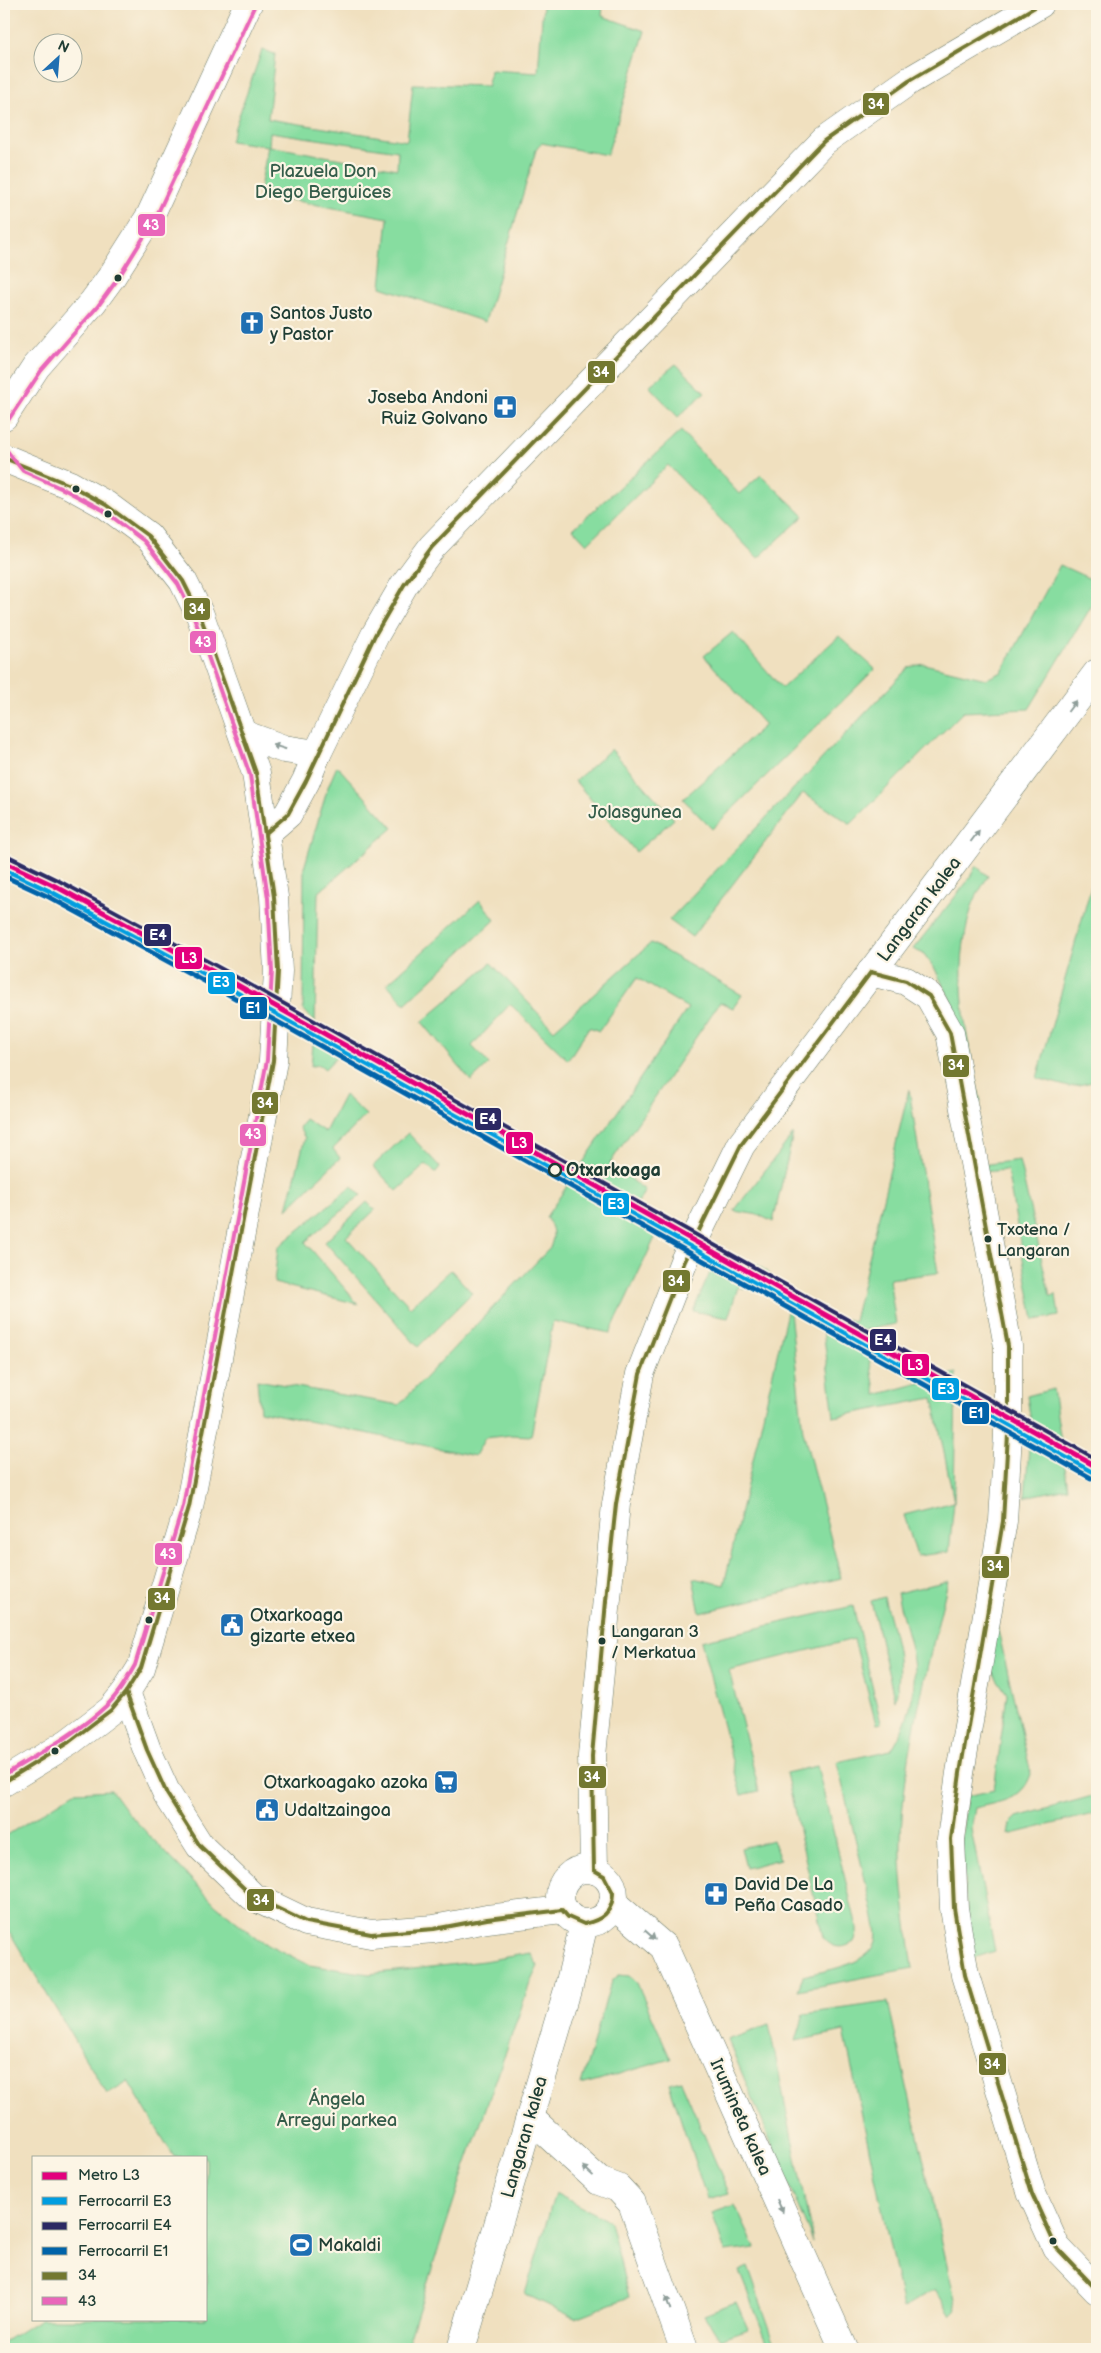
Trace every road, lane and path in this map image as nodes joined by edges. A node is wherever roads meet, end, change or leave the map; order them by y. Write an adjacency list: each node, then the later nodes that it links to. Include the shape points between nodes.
1 (248, 4): 3 (street, via 150,216 112,276 36,367)
2 (1040, 4): 8 (street, via 908,81 824,141 526,448 432,547 404,586 375,635)
3 (4, 416)
4 (4, 424): 5 (street)
5 (16, 462): 7 (street, via 70,485 106,505 148,536 182,581 200,614)
6 (1097, 673): 10 (street, Langaran kalea, one-way to 6)
7 (243, 734): 8 (street, one-way to 7, via 284,749); 9 (street, via 256,773)
8 (317, 754): 9 (street, via 288,814)
9 (266, 834): 11 (street, via 278,971 273,1061 189,1507 141,1668)
10 (871, 972): 13 (street, Langaran kalea, via 741,1145 684,1261 640,1374 616,1504 608,1579 592,1756); 18 (street, via 906,981 929,996 950,1033 1008,1346 1008,1434 1003,1521 951,1839 954,1908 965,1975 1032,2194 1056,2247)
11 (126, 1692): 12 (street, via 112,1710 69,1742); 15 (street, via 167,1794 200,1846 252,1896 306,1922 371,1934 434,1929)
12 (4, 1782)
13 (594, 1870): 14 (street, via 604,1874 610,1882); 15 (street, via 576,1871 562,1883 559,1901)
14 (614, 1903): 16 (street, via 603,1919); 21 (street, Irumineta kalea, one-way to 21, via 664,1947)
15 (562, 1910): 16 (street, via 568,1917)
16 (584, 1924): 17 (street, Langaran kalea)
17 (530, 2118): 19 (street, Langaran kalea); 20 (street, one-way to 17, via 632,2203 618,2188 599,2181)
18 (1097, 2290)
19 (461, 2349)
20 (684, 2349)
21 (844, 2349)

